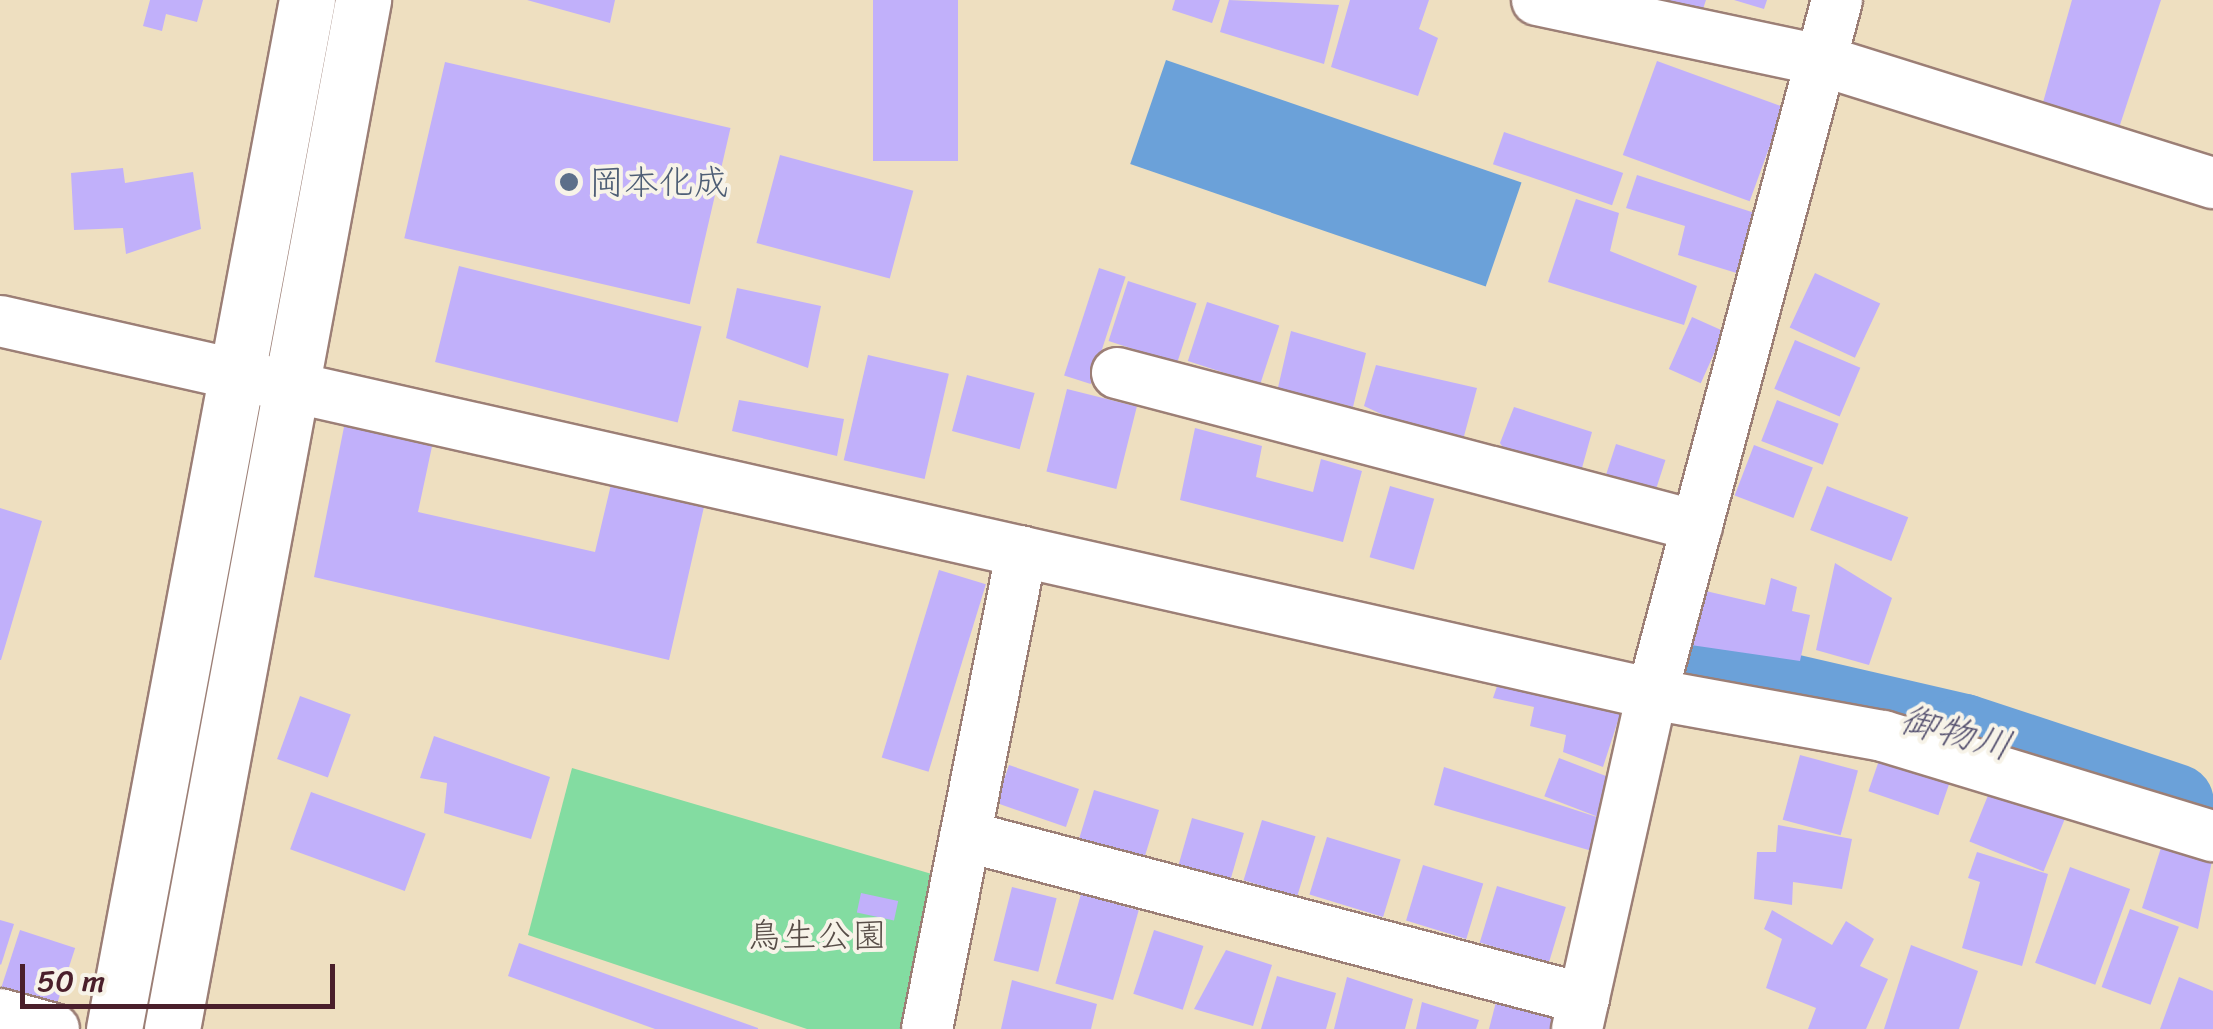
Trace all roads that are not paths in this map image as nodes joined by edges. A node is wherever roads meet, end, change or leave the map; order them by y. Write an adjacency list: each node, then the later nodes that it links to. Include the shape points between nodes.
1 (307, 0): 8 (street)
2 (363, 0): 10 (street)
3 (1538, 0): 5 (street)
4 (1837, 0): 5 (street)
5 (1820, 60): 6 (street); 11 (street)
6 (2213, 183)
7 (0, 321): 8 (street)
8 (235, 370): 10 (street); 19 (street)
9 (1117, 372): 11 (street)
10 (293, 386): 12 (street); 20 (street)
11 (1697, 526): 13 (street)
12 (1022, 551): 13 (street); 14 (street)
13 (1652, 694): 15 (street, via 1883,736); 17 (street)
14 (965, 836): 17 (street); 21 (street)
15 (2213, 836)
16 (0, 1014): 18 (street)
17 (1580, 1014)
18 (54, 1029)
19 (114, 1029)
20 (172, 1029)
21 (927, 1029)

